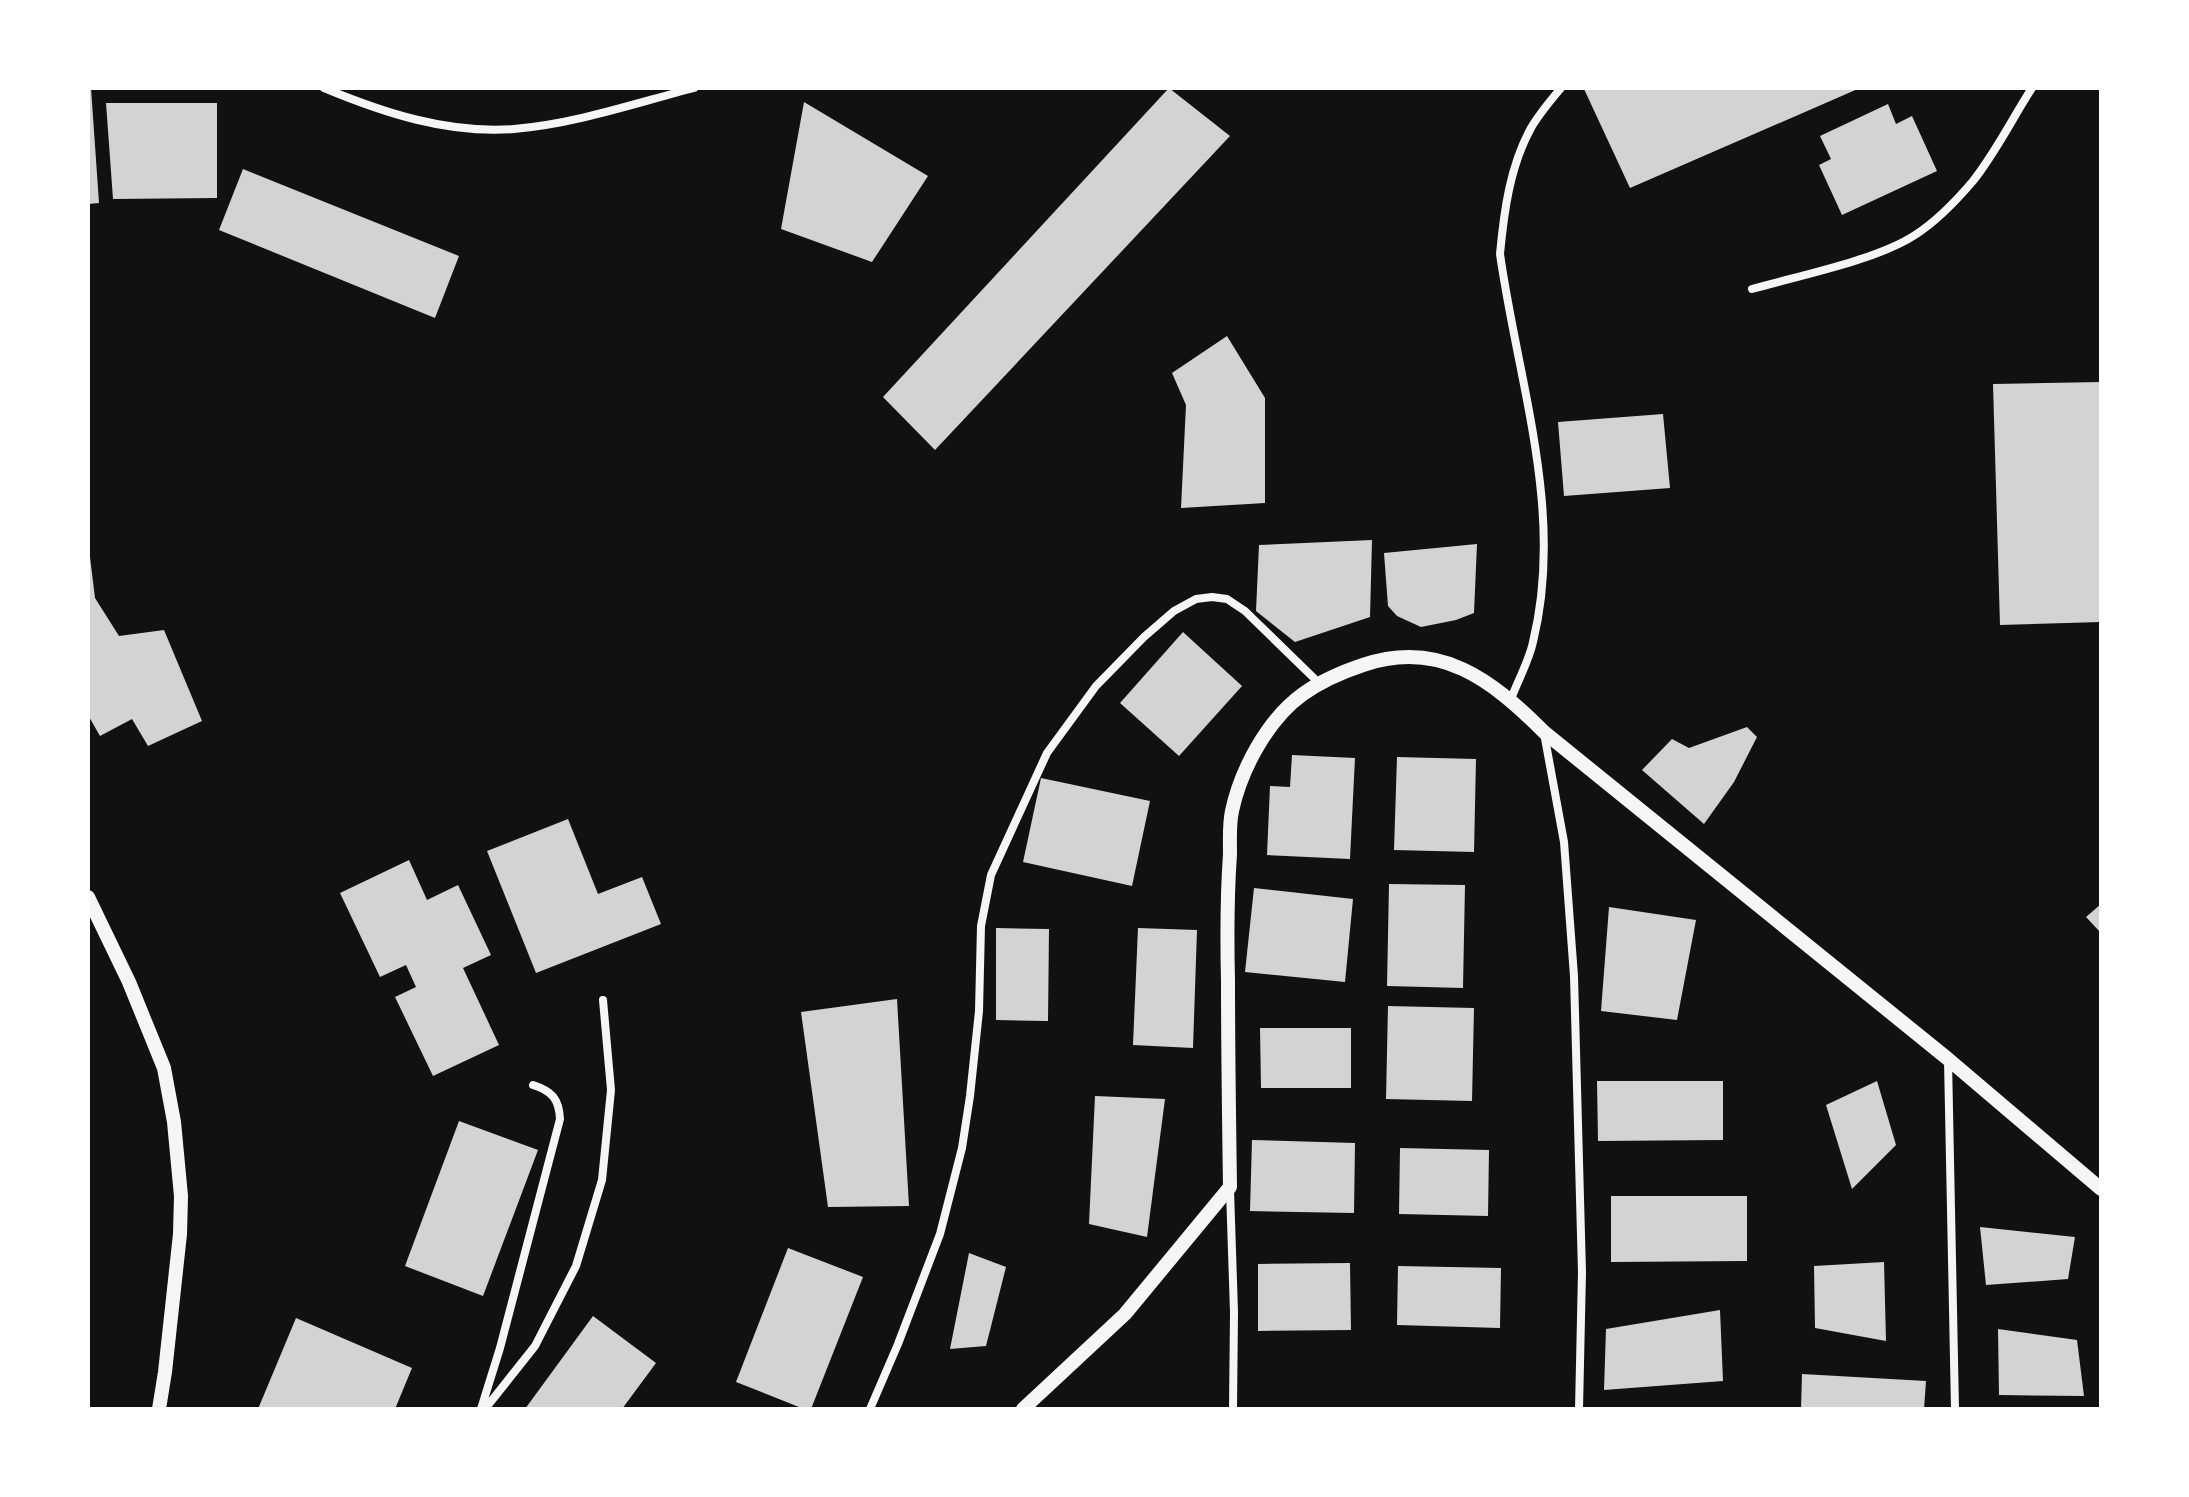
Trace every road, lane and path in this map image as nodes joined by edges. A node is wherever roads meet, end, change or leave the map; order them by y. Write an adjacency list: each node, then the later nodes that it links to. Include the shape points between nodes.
1 (324, 88): 2 (street, via 420,122 513,129)
2 (694, 88)
3 (1561, 88): 7 (street, via 1531,127 1503,216 1500,254 1542,493 1544,549 1533,644)
4 (2032, 88): 5 (street, via 1972,182 1913,236 1884,250)
5 (1752, 289)
6 (1320, 684): 7 (street, via 1382,659 1412,657 1460,668); 13 (street, via 1301,695 1271,727 1247,768 1232,812 1227,904); 17 (street, via 1245,611 1227,599 1196,599 1174,611 1105,676 1047,753 991,875 981,926 979,1011 962,1148 940,1234)
7 (1511, 699): 8 (street)
8 (1544, 732): 11 (street); 20 (street, via 1564,842 1574,976 1582,1272)
9 (88, 897): 15 (street, via 164,1068 174,1122 180,1234)
10 (603, 1000): 16 (street, via 611,1090 602,1180 576,1266 535,1346)
11 (1948, 1059): 14 (street); 21 (street)
12 (533, 1085): 16 (street, via 548,1090 559,1103 560,1119)
13 (1230, 1187): 18 (street, via 1125,1314); 19 (street)
14 (2101, 1189)
15 (159, 1409)
16 (483, 1409)
17 (870, 1409)
18 (1023, 1409)
19 (1233, 1409)
20 (1579, 1409)
21 (1955, 1409)

